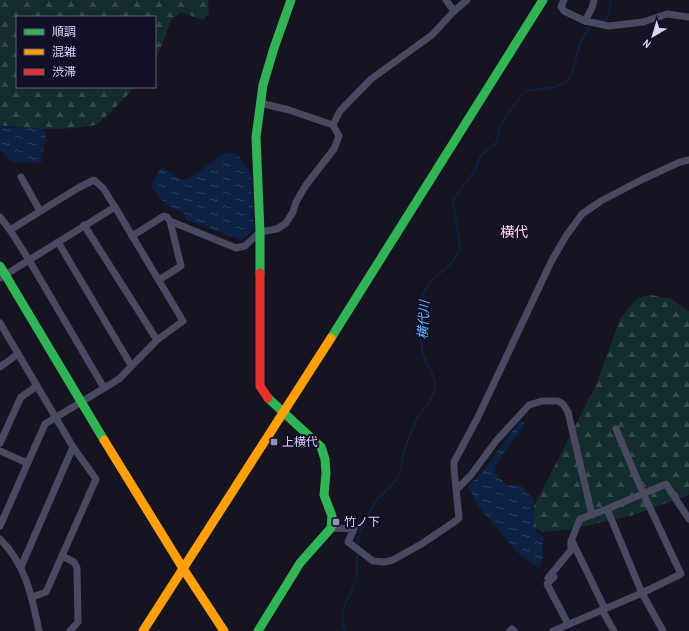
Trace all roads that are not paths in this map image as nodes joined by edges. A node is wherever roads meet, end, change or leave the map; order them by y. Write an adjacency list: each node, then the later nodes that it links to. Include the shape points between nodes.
1 (291, 0): 10 (street, via 274,48)
2 (446, 0): 7 (street)
3 (467, 0): 7 (street)
4 (543, 0): 35 (street)
5 (564, 0): 9 (street, via 561,7 564,11)
6 (594, 0): 9 (street)
7 (454, 11): 11 (street, via 432,35 371,79 340,111)
8 (689, 17): 9 (street, via 668,14 643,22 609,26)
9 (584, 20)
10 (260, 103): 11 (street); 20 (street, via 256,137)
11 (333, 125): 20 (street, via 339,136 334,148 306,185 290,218 277,229)
12 (689, 160): 42 (street, via 642,180 601,202 582,214 566,236 454,462)
13 (20, 177): 15 (street)
14 (115, 207): 15 (street, via 103,188 94,180); 18 (street); 21 (street)
15 (40, 211): 19 (street)
16 (0, 218): 19 (street)
17 (170, 221): 20 (street, via 236,248 245,246); 21 (street, via 164,216); 26 (street, via 181,266)
18 (84, 225): 22 (street); 28 (street)
19 (10, 230): 23 (street)
20 (260, 232): 35 (street, via 260,386 270,401)
21 (132, 236): 26 (street)
22 (58, 242): 23 (street); 30 (street)
23 (26, 261): 25 (street); 33 (street)
24 (0, 266): 34 (street)
25 (0, 278)
26 (159, 280): 28 (street, via 183,321)
27 (0, 323): 29 (street)
28 (157, 340): 30 (street)
29 (18, 354): 31 (street); 32 (street)
30 (131, 365): 33 (street, via 119,379)
31 (0, 367)
32 (37, 386): 36 (street); 38 (street, via 21,397)
33 (104, 388): 34 (street)
34 (81, 403): 36 (street); 53 (street)
35 (284, 412): 48 (street, via 321,447 326,473 324,494 332,516); 53 (street)
36 (56, 417): 39 (street); 41 (street, via 45,424)
37 (616, 430): 43 (street)
38 (0, 443)
39 (73, 447): 51 (street, via 96,479); 52 (street)
40 (0, 451): 41 (street)
41 (28, 463): 47 (street)
42 (457, 489): 45 (street, via 529,405 542,401 558,401 568,412); 48 (street, via 459,518 393,560 373,561 348,542 354,529)
43 (643, 493): 44 (street); 46 (street, via 666,484); 54 (street, via 681,574)
44 (607, 509): 45 (street); 54 (street)
45 (592, 515): 50 (street, via 580,519)
46 (689, 519)
47 (0, 526)
48 (331, 528): 62 (street, via 300,563)
49 (0, 539): 52 (street)
50 (572, 540): 56 (street); 57 (street, via 571,550 547,584)
51 (62, 556): 55 (street, via 46,592); 59 (street, via 74,562 77,568 78,622)
52 (21, 567): 55 (street)
53 (184, 570): 60 (street); 61 (street)
54 (642, 593): 56 (street); 67 (street)
55 (32, 597): 58 (street)
56 (603, 610): 57 (street); 66 (street)
57 (567, 627): 65 (street)
58 (39, 631)
59 (70, 631)
60 (143, 631)
61 (224, 631)
62 (258, 631)
63 (510, 631): 64 (street)
64 (514, 631)
65 (553, 631)
66 (614, 631)
67 (663, 631)

